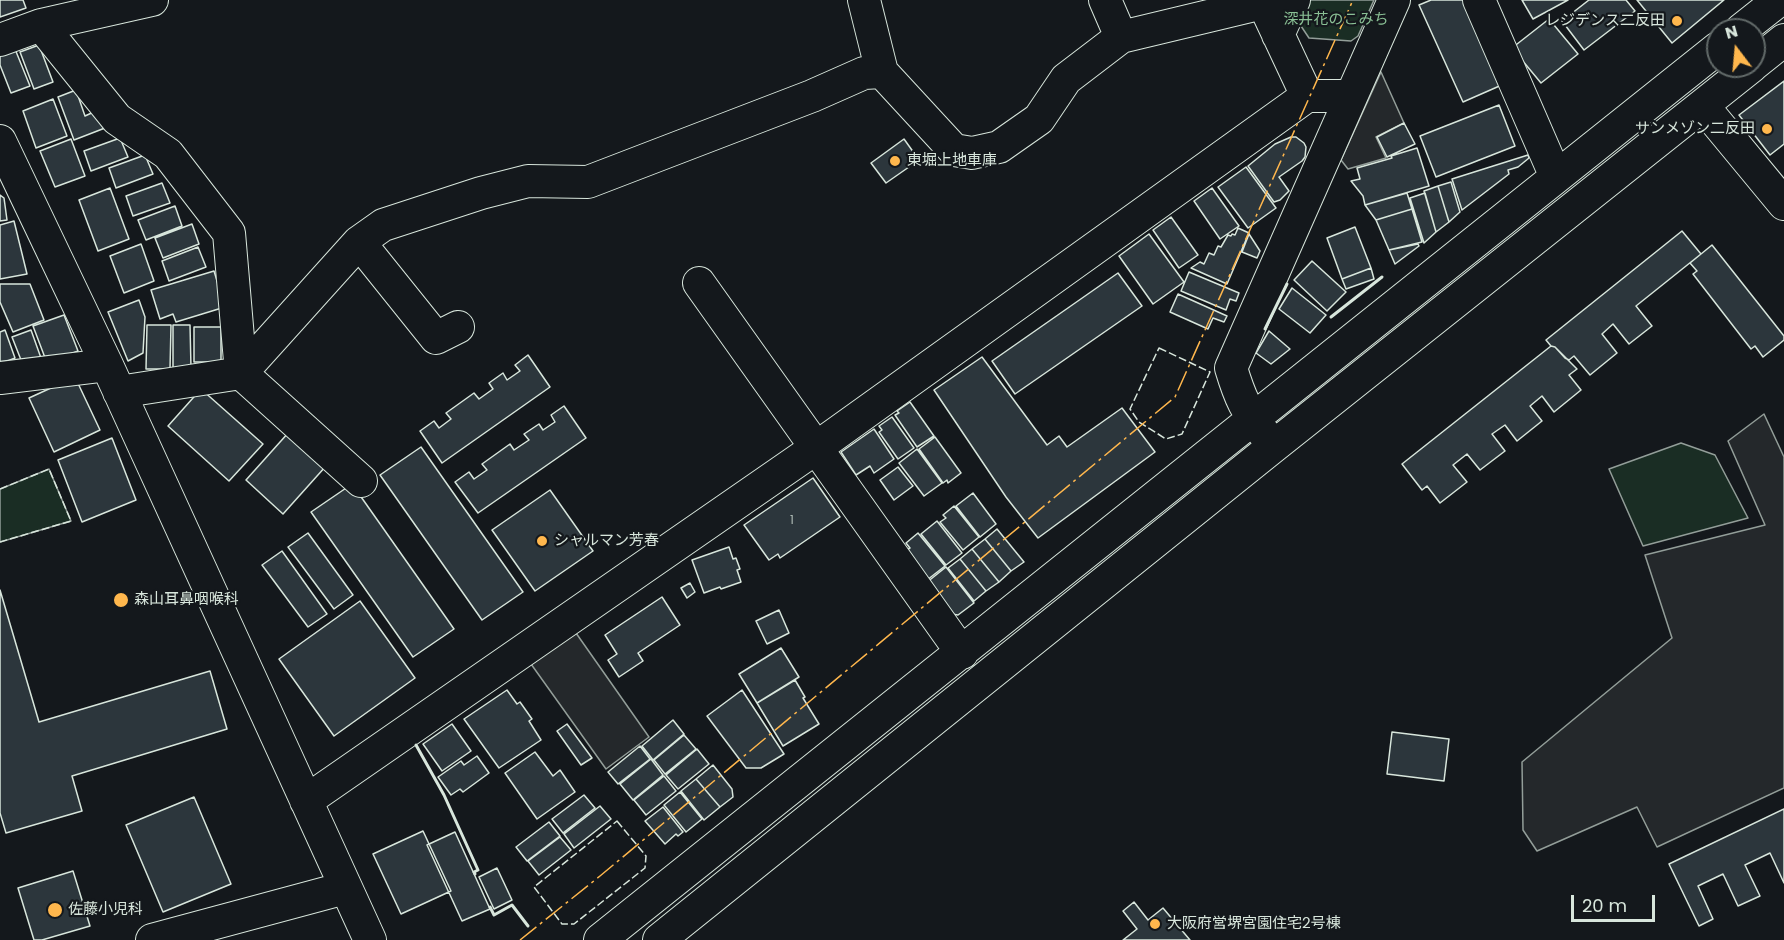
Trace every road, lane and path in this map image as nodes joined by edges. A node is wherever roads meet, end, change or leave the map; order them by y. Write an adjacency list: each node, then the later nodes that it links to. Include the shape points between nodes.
1 (152, 0): 10 (street)
2 (864, 0): 17 (street)
3 (1106, 0): 12 (street)
4 (1294, 0): 11 (street)
5 (1394, 0): 20 (street)
6 (1479, 0): 23 (street)
7 (1262, 1): 11 (street); 12 (street)
8 (1778, 3): 9 (street)
9 (1757, 18)
10 (41, 25): 13 (street); 28 (street, via 117,119 168,154 229,233)
11 (1278, 35): 19 (street)
12 (1121, 37): 17 (street, via 1066,79 1039,119 999,147 972,153 954,150)
13 (0, 40)
14 (1784, 40): 15 (street)
15 (1766, 55)
16 (1706, 58): 23 (street)
17 (882, 72): 25 (street, via 864,73 588,182 528,181 500,188 383,225)
18 (1737, 78): 21 (street)
19 (1307, 96): 20 (street); 33 (street)
20 (1351, 96): 31 (street, via 1231,368 1239,396)
21 (1703, 106): 24 (street); 32 (street)
22 (0, 141): 30 (street)
23 (1556, 177): 31 (street)
24 (1784, 204)
25 (359, 242): 27 (street, via 436,338); 28 (street)
26 (699, 283): 33 (street)
27 (458, 327)
28 (241, 373): 30 (street); 34 (street)
29 (0, 378): 30 (street)
30 (113, 379): 36 (street)
31 (1253, 419): 32 (street); 35 (street)
32 (1274, 446): 41 (street)
33 (816, 448): 35 (street); 36 (street)
34 (361, 481)
35 (962, 653): 40 (street)
36 (306, 801): 37 (street)
37 (345, 888): 38 (street); 39 (street)
38 (152, 940)
39 (370, 940)
40 (600, 940)
41 (659, 940)

